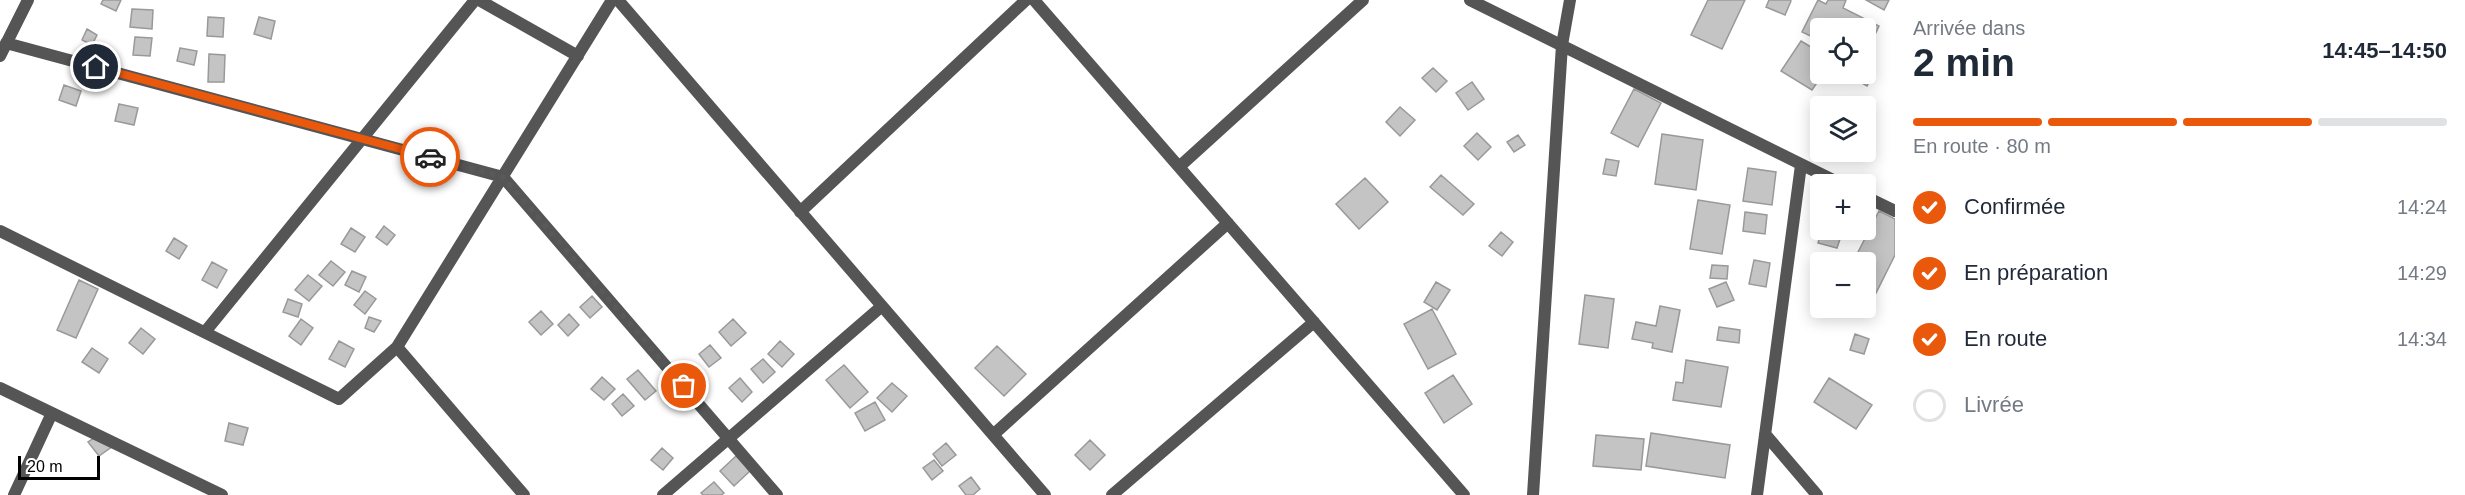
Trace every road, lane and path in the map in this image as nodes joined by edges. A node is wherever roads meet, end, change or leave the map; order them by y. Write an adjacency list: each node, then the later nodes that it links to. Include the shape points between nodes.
1 (28, 0): 10 (street)
2 (477, 0): 13 (street); 14 (street)
3 (612, 0): 13 (street)
4 (618, 0): 20 (street)
5 (1026, 0): 20 (street)
6 (1034, 0): 16 (street)
7 (1363, 0): 16 (street)
8 (1470, 0): 11 (street)
9 (1570, 0): 11 (street)
10 (6, 43): 12 (street); 14 (street)
11 (1562, 45): 15 (street); 41 (street)
12 (0, 56)
13 (578, 56): 18 (street)
14 (363, 138): 18 (street); 26 (street)
15 (1801, 165): 17 (street); 30 (street)
16 (1179, 167): 22 (street)
17 (1820, 174)
18 (503, 177): 27 (street); 32 (street)
19 (1876, 202): 21 (street)
20 (800, 212): 24 (street)
21 (1895, 212)
22 (1228, 223): 25 (street); 31 (street)
23 (0, 231): 26 (street)
24 (882, 306): 31 (street); 32 (street)
25 (1314, 322): 39 (street); 40 (street)
26 (205, 332): 27 (street, via 339,399)
27 (398, 347): 35 (street)
28 (0, 388): 29 (street)
29 (52, 413): 33 (street); 34 (street)
30 (1765, 434): 42 (street); 43 (street)
31 (993, 435): 38 (street)
32 (729, 438): 36 (street); 37 (street)
33 (14, 495)
34 (222, 495)
35 (524, 495)
36 (663, 495)
37 (777, 495)
38 (1045, 495)
39 (1112, 495)
40 (1464, 495)
41 (1533, 495)
42 (1756, 495)
43 (1817, 495)

